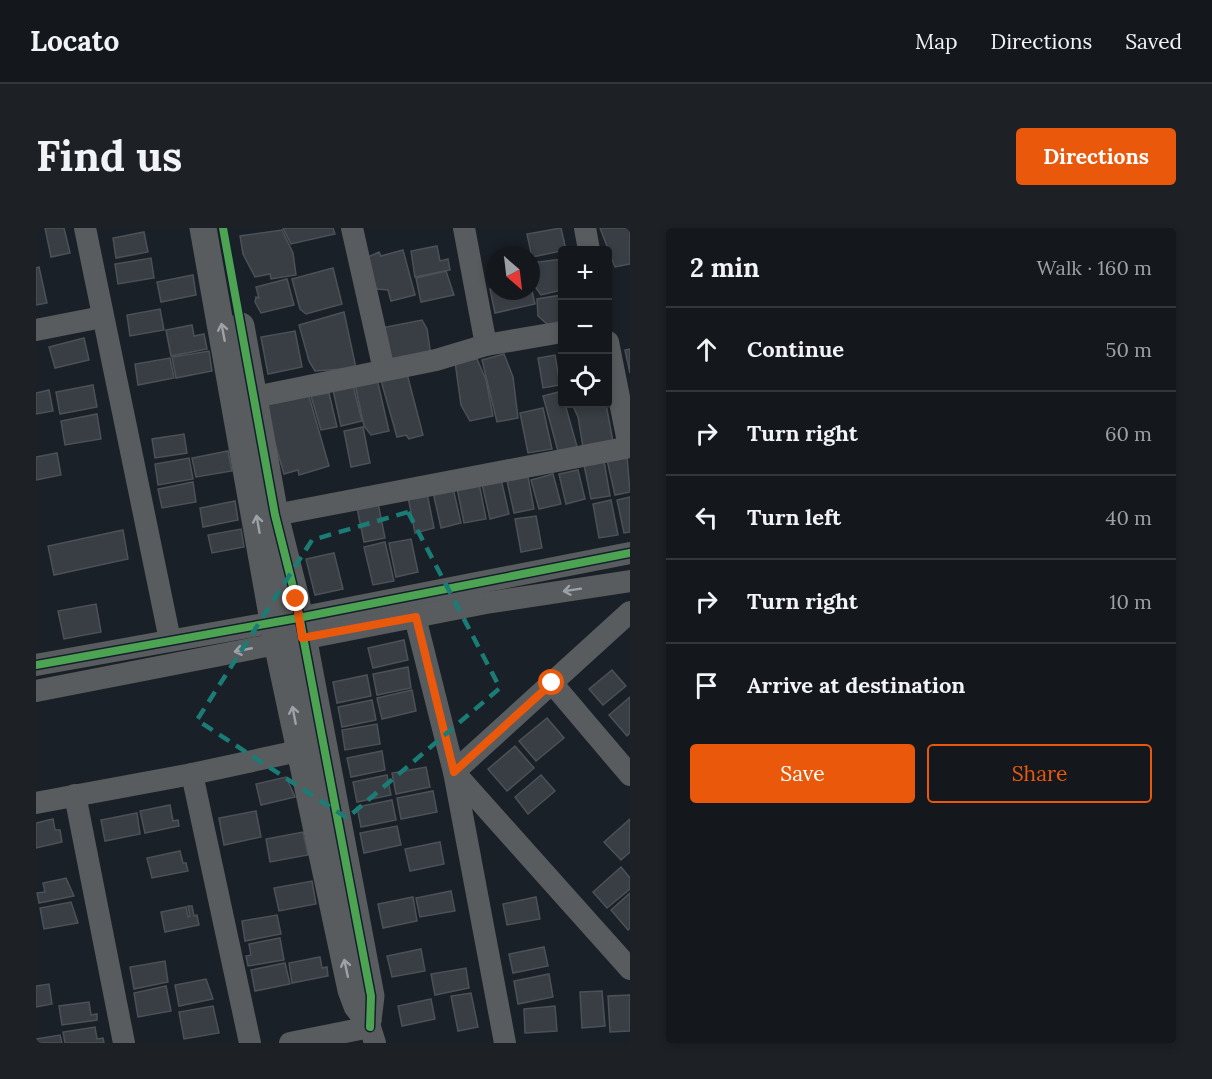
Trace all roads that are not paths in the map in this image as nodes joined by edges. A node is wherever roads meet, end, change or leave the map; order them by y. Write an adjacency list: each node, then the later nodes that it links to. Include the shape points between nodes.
1 (85, 228): 8 (street)
2 (204, 228): 21 (street, one-way to 2)
3 (223, 228): 14 (street)
4 (352, 228): 13 (street)
5 (464, 228): 11 (street)
6 (585, 228): 7 (street)
7 (588, 246)
8 (102, 317): 9 (street); 22 (street)
9 (36, 330)
10 (558, 333): 11 (street)
11 (486, 345): 13 (street)
12 (611, 354): 15 (street)
13 (384, 370): 14 (street)
14 (255, 397): 16 (street)
15 (630, 447): 16 (street)
16 (275, 515): 21 (street)
17 (630, 553): 21 (street)
18 (629, 582): 20 (street, one-way to 20)
19 (630, 612): 24 (street)
20 (416, 617): 21 (street); 27 (street)
21 (288, 630): 22 (street); 25 (street, one-way to 25); 26 (street)
22 (170, 640): 23 (street)
23 (37, 658)
24 (552, 683): 27 (street); 29 (street)
25 (36, 691)
26 (312, 748): 28 (street); 33 (street, via 371,996)
27 (454, 772): 32 (street); 37 (street)
28 (192, 774): 30 (street); 35 (street)
29 (630, 775)
30 (75, 795): 31 (street); 34 (street)
31 (36, 803)
32 (630, 969)
33 (371, 1030): 36 (street)
34 (124, 1043)
35 (250, 1043)
36 (290, 1043)
37 (505, 1043)

